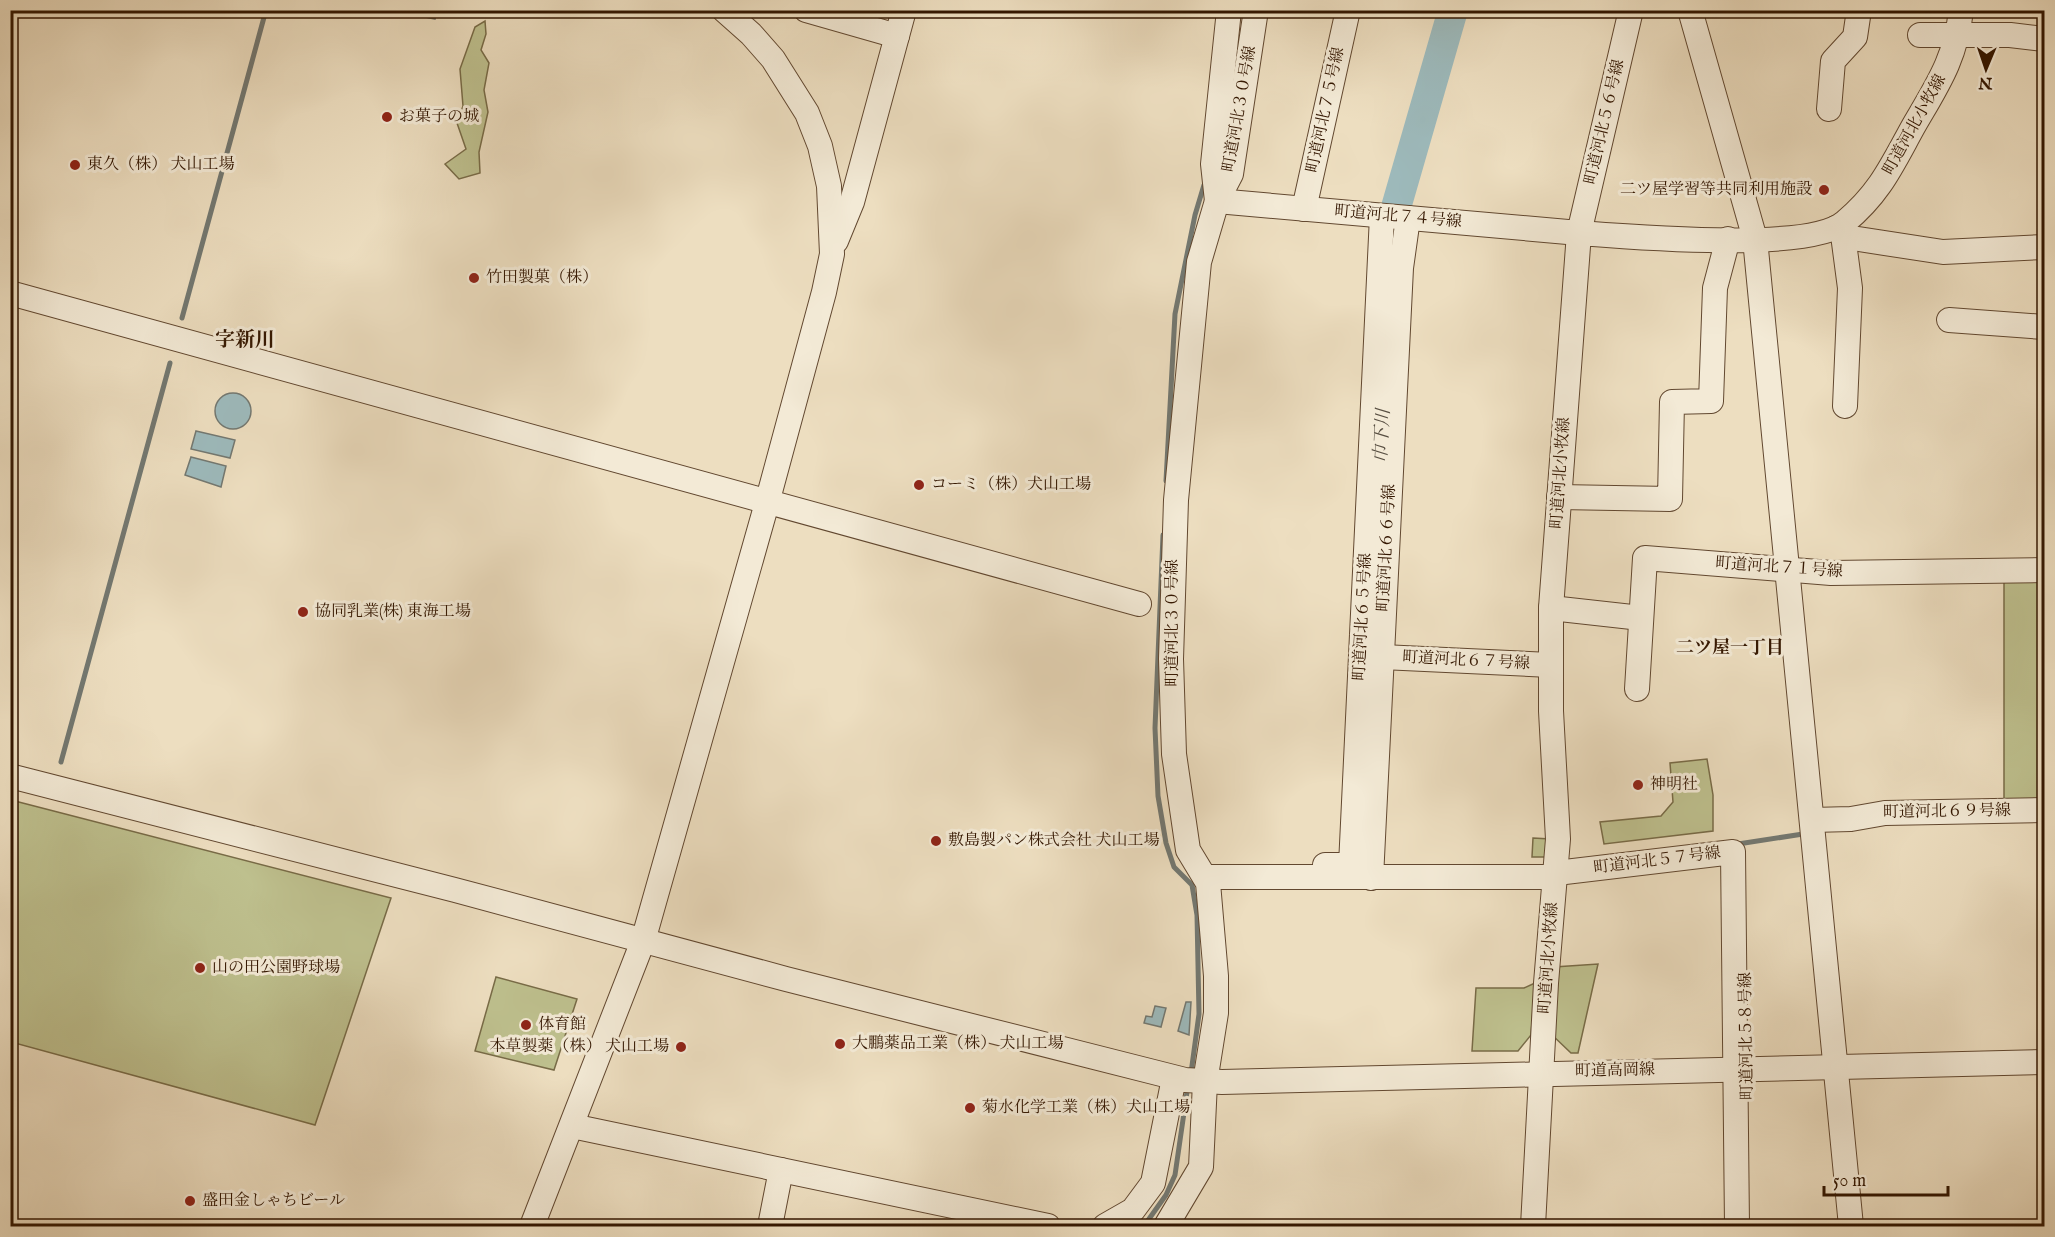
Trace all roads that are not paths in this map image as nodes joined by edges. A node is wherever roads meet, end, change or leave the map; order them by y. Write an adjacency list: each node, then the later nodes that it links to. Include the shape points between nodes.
1 (724, 10): 24 (street, via 774,59 807,113 829,186)
2 (806, 10): 12 (street)
3 (904, 10): 12 (street)
4 (1229, 10): 16 (street, via 1213,164)
5 (1256, 10): 16 (street, 町道河北３０号線, via 1231,174)
6 (1348, 10): 17 (street, 町道河北７５号線)
7 (1631, 10): 20 (street, 町道河北５６号線)
8 (1690, 10): 22 (street)
9 (1859, 10): 15 (street, via 1855,37 1833,61)
10 (1961, 10): 13 (street, 町道河北小牧線)
11 (1920, 35): 13 (street)
12 (897, 36): 24 (street, via 852,202)
13 (1958, 36): 14 (street); 19 (street, 町道河北小牧線, via 1944,76 1893,168)
14 (2044, 39)
15 (1829, 109)
16 (1217, 201): 17 (street, 町道河北７４号線); 43 (street, 町道河北３０号線, via 1199,262 1173,553 1174,754 1188,850)
17 (1304, 209): 18 (street, 町道河北７４号線)
18 (1395, 217): 20 (street, 町道河北７４号線); 36 (street, 町道河北６６号線, via 1401,268); 43 (street, 町道河北６５号線, via 1351,865)
19 (1840, 231): 22 (street, 町道河北小牧線); 23 (street, via 1943,252); 28 (street, via 1850,288)
20 (1580, 233): 21 (street, 町道河北小牧線, via 1666,240); 29 (street, 町道河北小牧線)
21 (1728, 239): 22 (street, 町道河北小牧線); 29 (street, via 1715,288 1711,401 1672,402 1670,499)
22 (1755, 239): 32 (street)
23 (2044, 247)
24 (832, 254): 30 (street)
25 (10, 293): 30 (street)
26 (1949, 320): 27 (street)
27 (2044, 327)
28 (1845, 406)
29 (1559, 497): 34 (street, 町道河北小牧線)
30 (767, 503): 33 (street); 46 (street)
31 (2044, 570): 32 (street, 町道河北７１号線)
32 (1788, 571): 35 (street, 町道河北７１号線, via 1644,558); 41 (street)
33 (1139, 604)
34 (1551, 608): 35 (street); 37 (street, 町道河北小牧線)
35 (1641, 618): 38 (street, 町道河北７１号線)
36 (1382, 657): 37 (street, 町道河北６７号線); 44 (street, 町道河北６６号線)
37 (1550, 665): 45 (street, 町道河北小牧線, via 1558,839)
38 (1636, 689)
39 (10, 776): 46 (street, 町道高岡線)
40 (2044, 810): 41 (street, 町道河北６９号線, via 1885,813)
41 (1812, 820): 48 (street)
42 (1745, 845): 49 (street, 町道河北５８号線)
43 (1202, 871): 44 (street, 町道河北５７号線); 51 (street, 町道河北３０号線, via 1216,976 1216,1014)
44 (1371, 872): 45 (street, 町道河北５７号線, via 1546,877)
45 (1556, 874): 49 (street, 町道河北５７号線, via 1733,852); 50 (street, 町道河北小牧線)
46 (642, 941): 51 (street, 町道高岡線); 52 (street)
47 (2044, 1062): 48 (street, 町道高岡線)
48 (1835, 1065): 49 (street, 町道高岡線); 62 (street)
49 (1742, 1068): 50 (street, 町道高岡線); 60 (street, 町道河北５７号線); 61 (street, 町道河北５８号線)
50 (1543, 1073): 51 (street, 町道高岡線); 59 (street, 町道河北小牧線)
51 (1188, 1080): 57 (street, via 1153,1183 1133,1210); 58 (street, 町道河北３０号線, via 1201,1167)
52 (572, 1126): 53 (street); 54 (street)
53 (781, 1170): 55 (street); 56 (street)
54 (532, 1227)
55 (770, 1227)
56 (1048, 1227)
57 (1105, 1227)
58 (1166, 1227)
59 (1533, 1227)
60 (1737, 1227)
61 (1750, 1227)
62 (1851, 1227)

